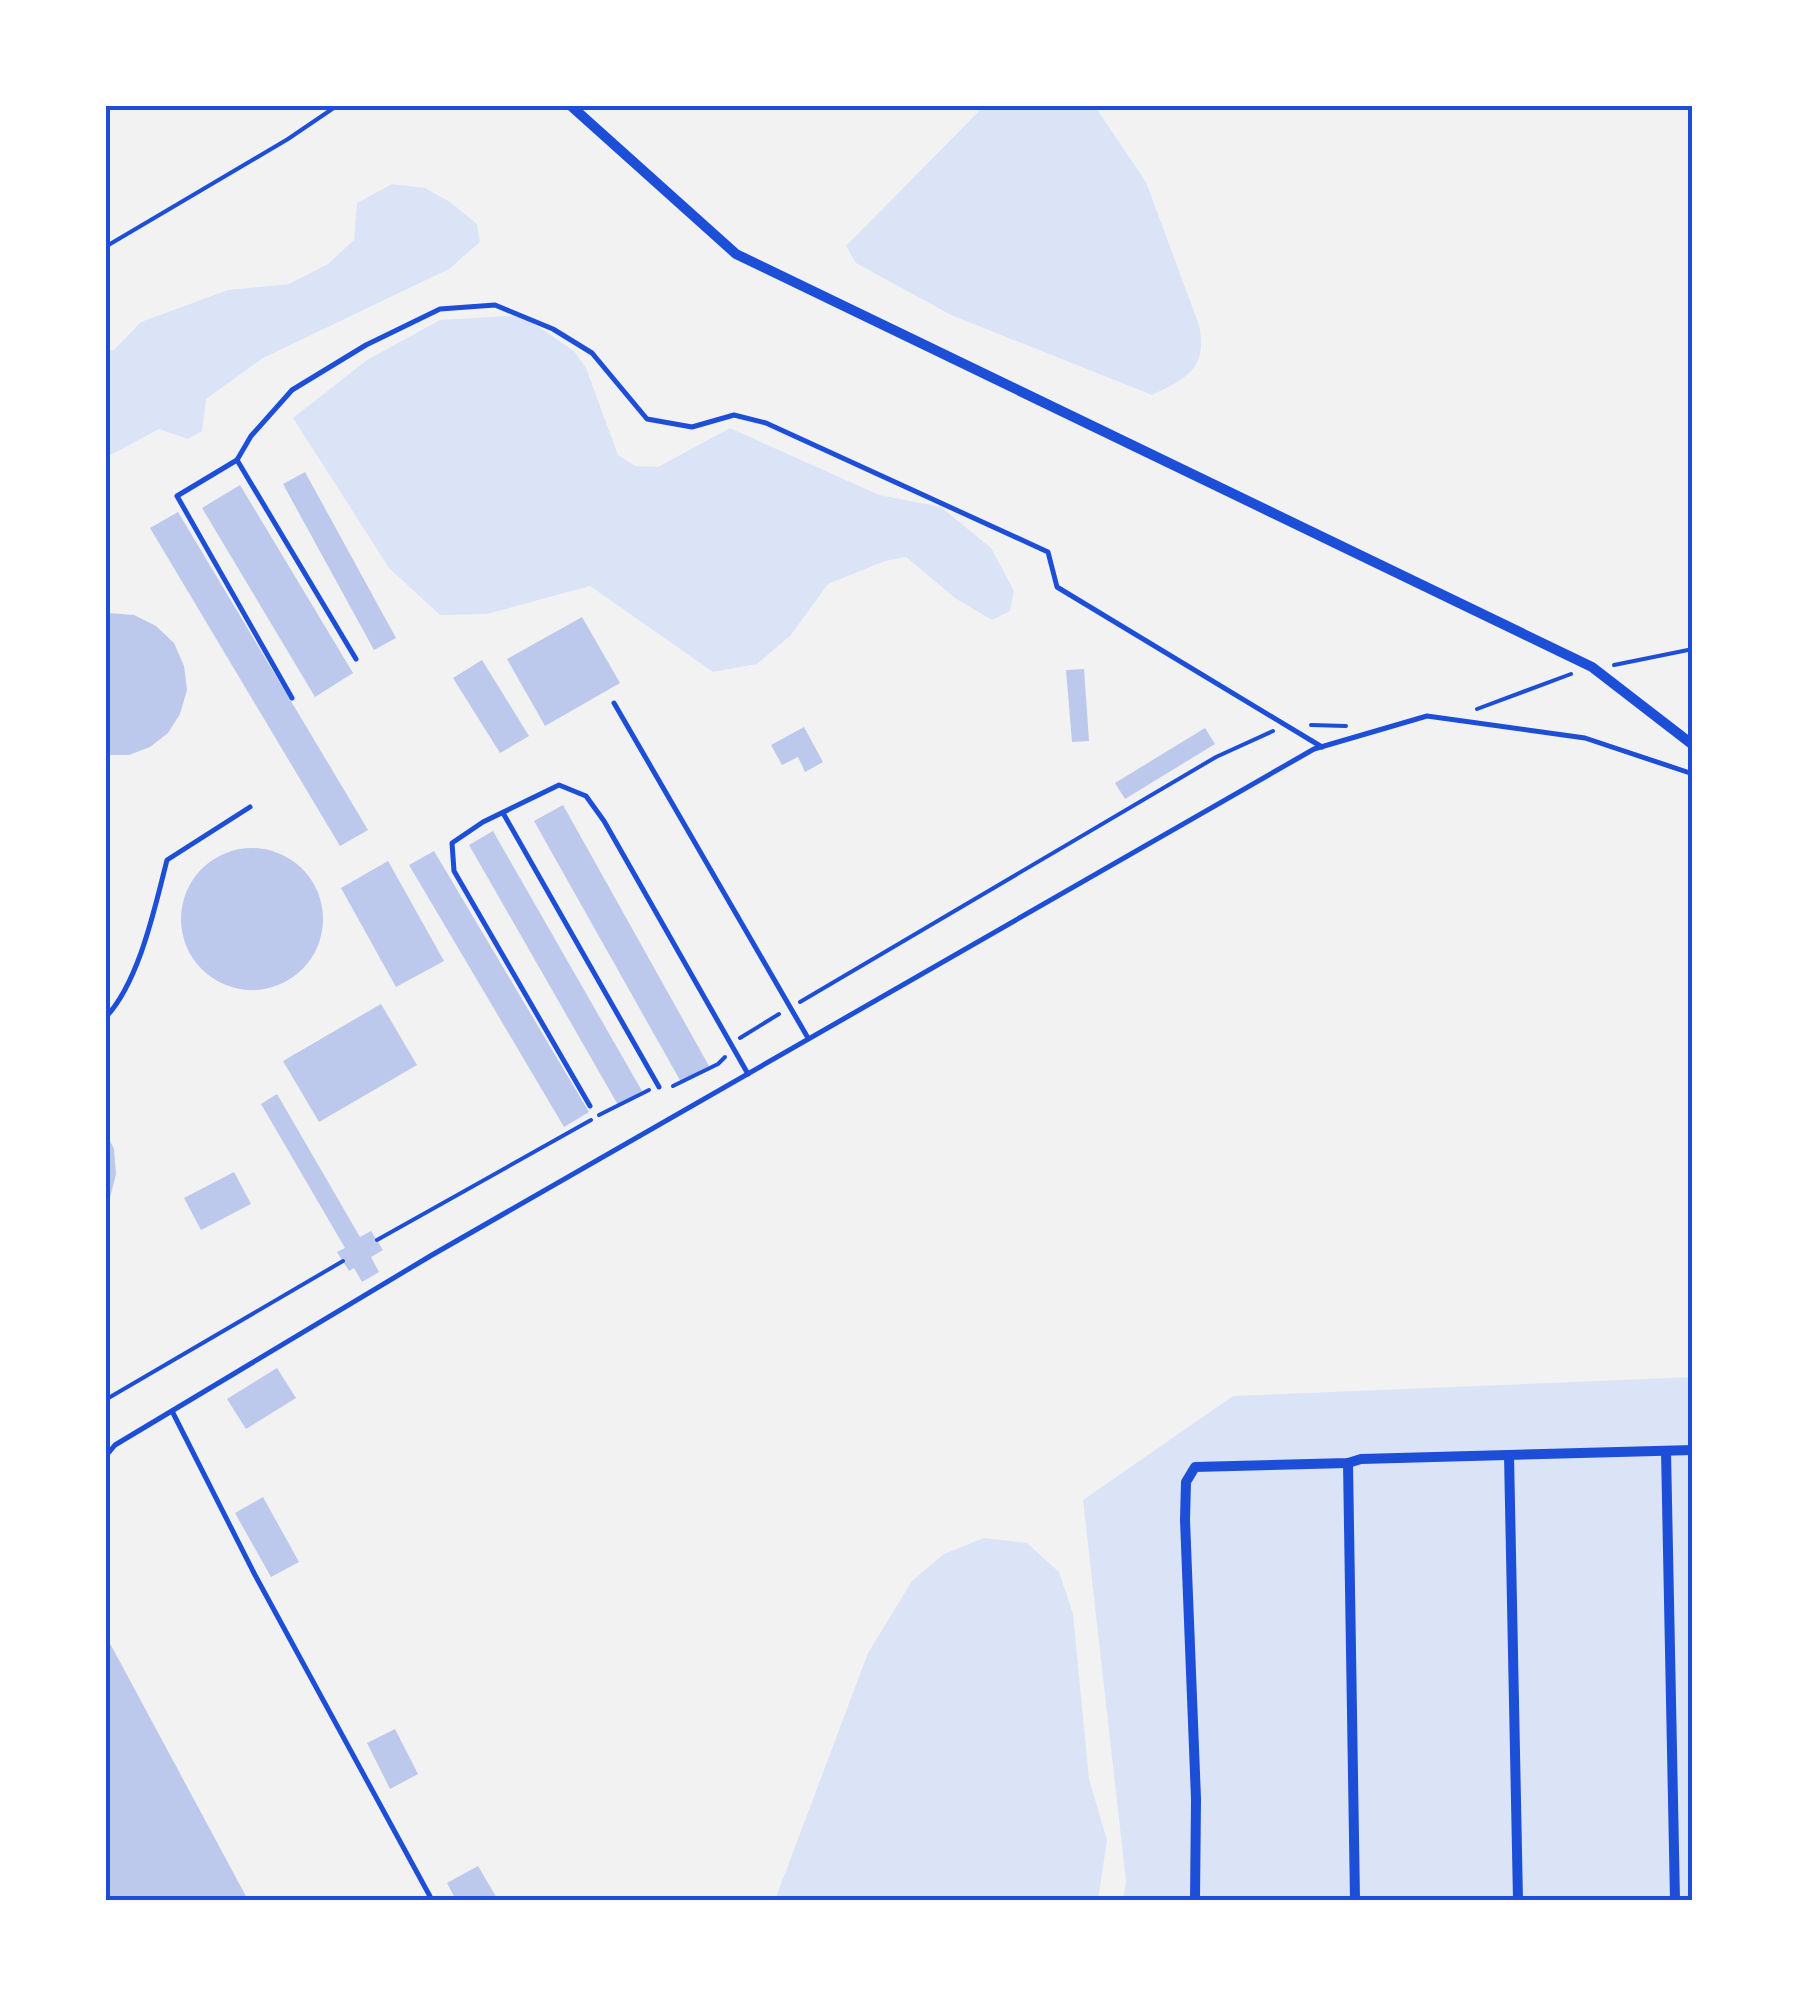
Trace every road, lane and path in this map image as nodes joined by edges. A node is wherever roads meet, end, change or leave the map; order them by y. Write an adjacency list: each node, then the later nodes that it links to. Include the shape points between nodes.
1 (338, 105): 3 (path)
2 (570, 105): 7 (street, via 736,254)
3 (105, 246)
4 (237, 460): 6 (lane); 8 (lane, via 178,496); 11 (lane, via 292,390 366,345 440,309 495,305 592,354 647,420 692,427 734,415 766,423 1048,552 1057,586)
5 (1693, 649): 7 (path)
6 (356, 658)
7 (1592, 667): 10 (path); 13 (street)
8 (292, 698)
9 (614, 703): 18 (lane)
10 (1449, 719): 14 (lane, via 1428,716); 15 (lane, via 1585,738)
11 (1286, 725): 12 (path); 14 (lane); 18 (path, via 1216,756)
12 (1349, 726)
13 (1693, 745)
14 (1322, 747): 20 (lane)
15 (1693, 774)
16 (250, 807): 19 (lane, via 167,860 150,930 118,1004)
17 (503, 813): 21 (lane, via 560,785 586,796); 23 (lane); 24 (lane, via 452,842 454,871)
18 (790, 1008): 20 (lane); 21 (path)
19 (105, 1018)
20 (808, 1039): 22 (lane)
21 (733, 1047): 22 (lane); 23 (path, via 718,1064)
22 (748, 1074): 28 (lane)
23 (658, 1088): 25 (path)
24 (590, 1106)
25 (378, 1240)
26 (343, 1261): 27 (path)
27 (105, 1400)
28 (172, 1410): 32 (lane); 34 (lane)
29 (1693, 1450): 30 (street)
30 (1666, 1451): 31 (street); 38 (street)
31 (1509, 1456): 33 (street); 37 (street)
32 (105, 1457)
33 (1348, 1463): 35 (street, via 1195,1467 1186,1482); 36 (street)
34 (432, 1900)
35 (1195, 1900)
36 (1355, 1900)
37 (1518, 1900)
38 (1674, 1900)

